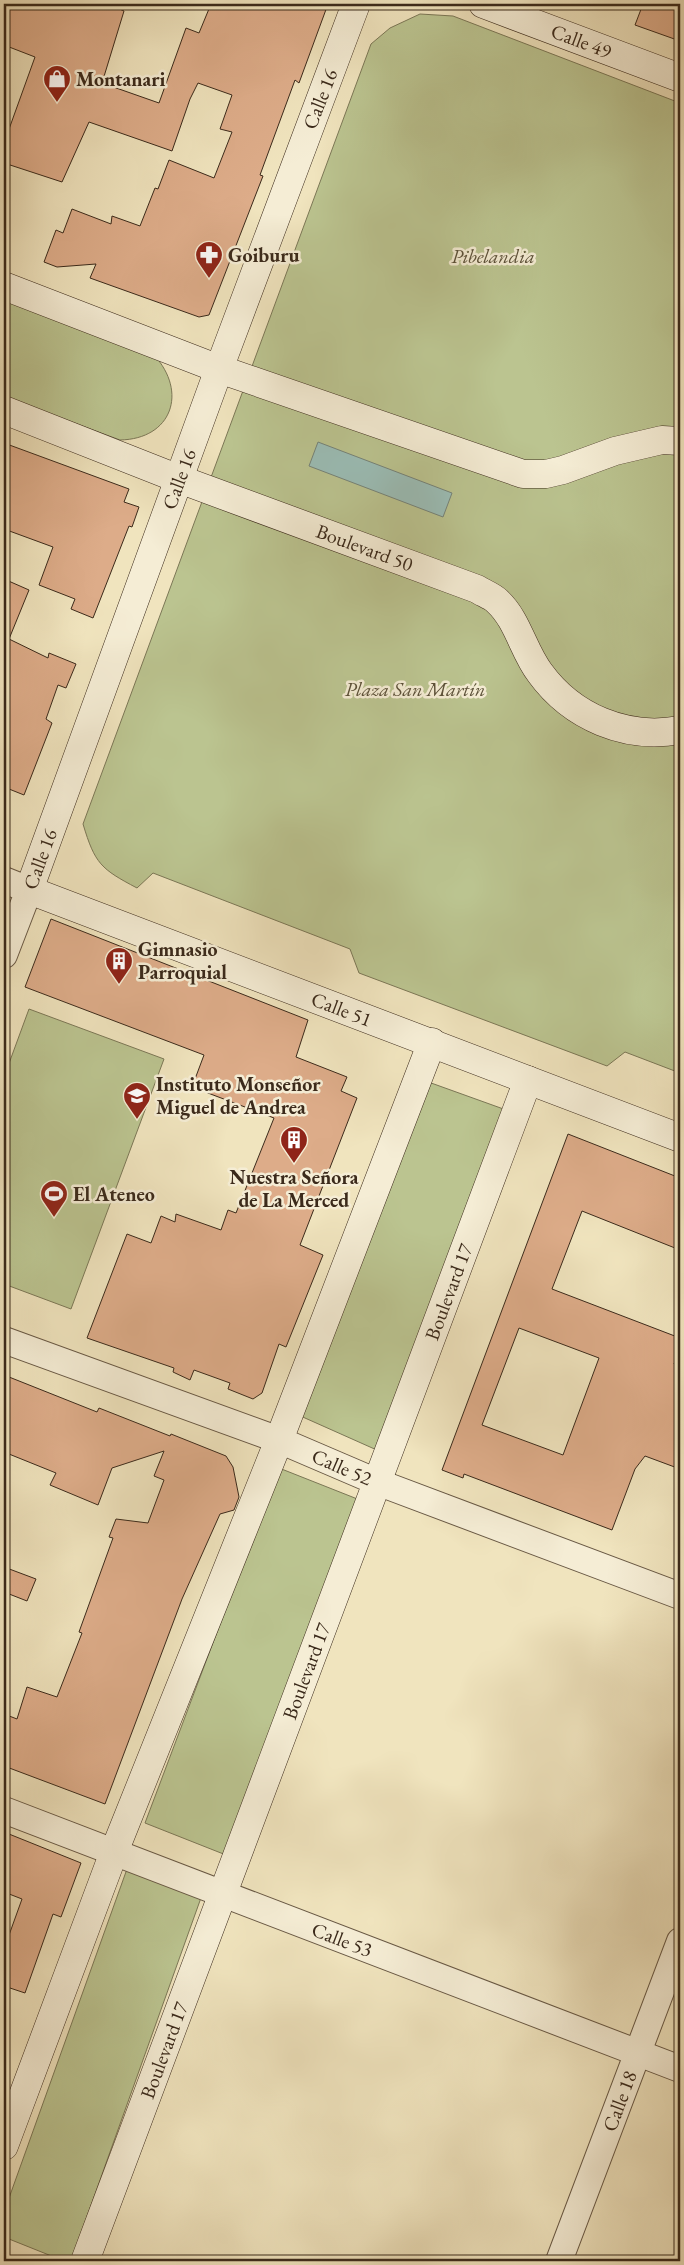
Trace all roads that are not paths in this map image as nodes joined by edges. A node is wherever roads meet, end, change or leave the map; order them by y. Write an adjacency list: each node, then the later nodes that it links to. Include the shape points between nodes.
1 (356, 4): 5 (main road, Calle 16)
2 (484, 4): 3 (main road, Calle 49)
3 (680, 78)
4 (4, 286): 5 (main road)
5 (219, 369): 7 (main road, via 523,474 546,474 615,451 662,440); 8 (main road, Calle 16)
6 (4, 410): 8 (main road, Boulevard 50)
7 (680, 441)
8 (179, 479): 9 (main road, Boulevard 50, via 477,590 496,600 512,620 539,672 564,700 588,717 630,731 664,733); 11 (main road, Calle 16)
9 (680, 730)
10 (4, 880): 11 (street, Calle 51)
11 (29, 890): 12 (street, Calle 16); 13 (main road, Calle 51)
12 (4, 955)
13 (432, 1042): 14 (main road, Calle 51); 17 (main road)
14 (528, 1080): 15 (main road, Calle 51); 18 (main road, Boulevard 17)
15 (680, 1138)
16 (4, 1340): 17 (street, Calle 52)
17 (279, 1440): 18 (street, Calle 52); 21 (main road)
18 (378, 1482): 19 (street, Calle 52); 22 (main road, Boulevard 17)
19 (680, 1596)
20 (4, 1810): 21 (street, Calle 53)
21 (114, 1852): 22 (street, Calle 53); 26 (main road)
22 (223, 1894): 24 (street, Calle 53); 27 (main road, Boulevard 17)
23 (680, 1941): 24 (street, Calle 18)
24 (638, 2053): 25 (street, Calle 53); 28 (street, Calle 18)
25 (680, 2069)
26 (4, 2146)
27 (85, 2261)
28 (559, 2261)

